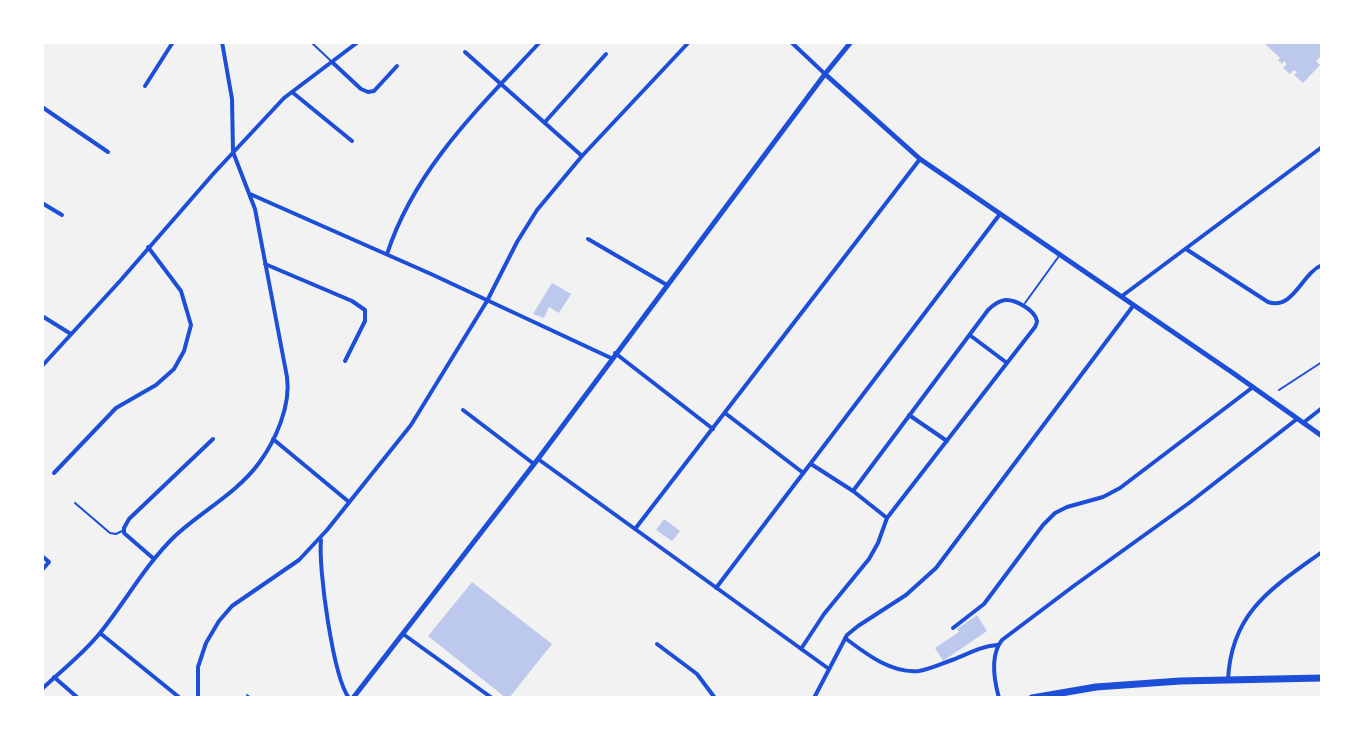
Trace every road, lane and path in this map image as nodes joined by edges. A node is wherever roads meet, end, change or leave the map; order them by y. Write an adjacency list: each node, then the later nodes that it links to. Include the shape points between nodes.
1 (173, 42): 15 (street)
2 (222, 42): 22 (street, via 232,99)
3 (311, 42): 11 (lane)
4 (358, 42): 11 (street)
5 (540, 42): 14 (street)
6 (689, 42): 23 (street)
7 (791, 42): 13 (street)
8 (851, 42): 13 (street)
9 (465, 52): 14 (street)
10 (606, 54): 18 (street)
11 (332, 62): 12 (street, via 368,92); 16 (street)
12 (397, 66)
13 (825, 74): 24 (street); 36 (street)
14 (501, 84): 18 (street); 32 (street, via 424,176)
15 (145, 86)
16 (292, 92): 19 (street); 22 (street)
17 (42, 107): 21 (street)
18 (545, 122): 23 (street)
19 (352, 141)
20 (1322, 147): 31 (street)
21 (108, 152)
22 (233, 152): 25 (street); 30 (street)
23 (582, 156): 38 (street, via 532,218)
24 (920, 159): 27 (street); 53 (street)
25 (250, 194): 32 (street); 34 (street)
26 (42, 203): 28 (street)
27 (1000, 214): 33 (street); 62 (street)
28 (62, 215)
29 (588, 239): 36 (street)
30 (148, 247): 42 (street); 63 (street, via 181,291 191,325 184,351 174,369 116,408)
31 (1186, 249): 35 (street, via 1275,305 1288,300); 37 (street)
32 (387, 254): 38 (street)
33 (1060, 255): 37 (street); 40 (lane)
34 (265, 264): 45 (street, via 365,310 365,321); 59 (street, via 289,390)
35 (1322, 265)
36 (667, 285): 44 (street)
37 (1121, 297): 39 (street)
38 (487, 301): 44 (street); 66 (street, via 411,425)
39 (1133, 306): 49 (street); 80 (street, via 930,574)
40 (1023, 307): 43 (street, via 1012,301 997,303); 47 (street, via 1037,323)
41 (42, 316): 42 (street)
42 (71, 334): 48 (street)
43 (970, 336): 47 (street); 54 (street)
44 (613, 356): 56 (street); 61 (street)
45 (345, 361)
46 (1322, 362): 50 (lane)
47 (1007, 363): 60 (street)
48 (42, 366)
49 (1253, 387): 55 (street); 77 (street, via 1120,488 1055,513 984,604)
50 (1279, 390)
51 (1322, 408): 55 (street)
52 (463, 410): 61 (street)
53 (725, 413): 56 (street); 64 (street)
54 (909, 415): 60 (street); 65 (street)
55 (1300, 421): 57 (street); 82 (street)
56 (713, 429): 70 (street)
57 (1322, 436)
58 (213, 439): 69 (street)
59 (273, 439): 66 (street); 74 (street, via 259,464)
60 (947, 441): 68 (street)
61 (536, 461): 70 (street); 79 (street)
62 (810, 464): 64 (street); 65 (street)
63 (54, 473)
64 (803, 473): 76 (street)
65 (854, 490): 68 (street)
66 (349, 502): 71 (street)
67 (75, 503): 69 (lane, via 110,533)
68 (887, 518): 83 (street, via 869,559)
69 (124, 528): 74 (street)
70 (635, 529): 76 (street)
71 (321, 537): 91 (street, via 219,621 198,667); 92 (street, via 336,667)
72 (1322, 552): 87 (street, via 1255,605 1233,648)
73 (42, 556): 75 (street, via 49,562)
74 (154, 559): 78 (street)
75 (42, 570)
76 (716, 588): 83 (street)
77 (953, 628)
78 (100, 633): 85 (street); 90 (street)
79 (403, 634): 92 (street); 93 (street)
80 (845, 638): 82 (street, via 880,662 916,671); 84 (street)
81 (657, 644): 94 (street, via 697,674)
82 (998, 645): 96 (street)
83 (801, 649): 84 (street)
84 (829, 669): 95 (street)
85 (54, 677): 88 (street); 89 (street)
86 (1322, 678): 87 (main road)
87 (1228, 680): 97 (main road, via 1096,687)
88 (42, 689)
89 (78, 698)
90 (180, 698)
91 (198, 698)
92 (351, 698)
93 (492, 698)
94 (715, 698)
95 (814, 698)
96 (999, 698)
97 (1032, 698)

